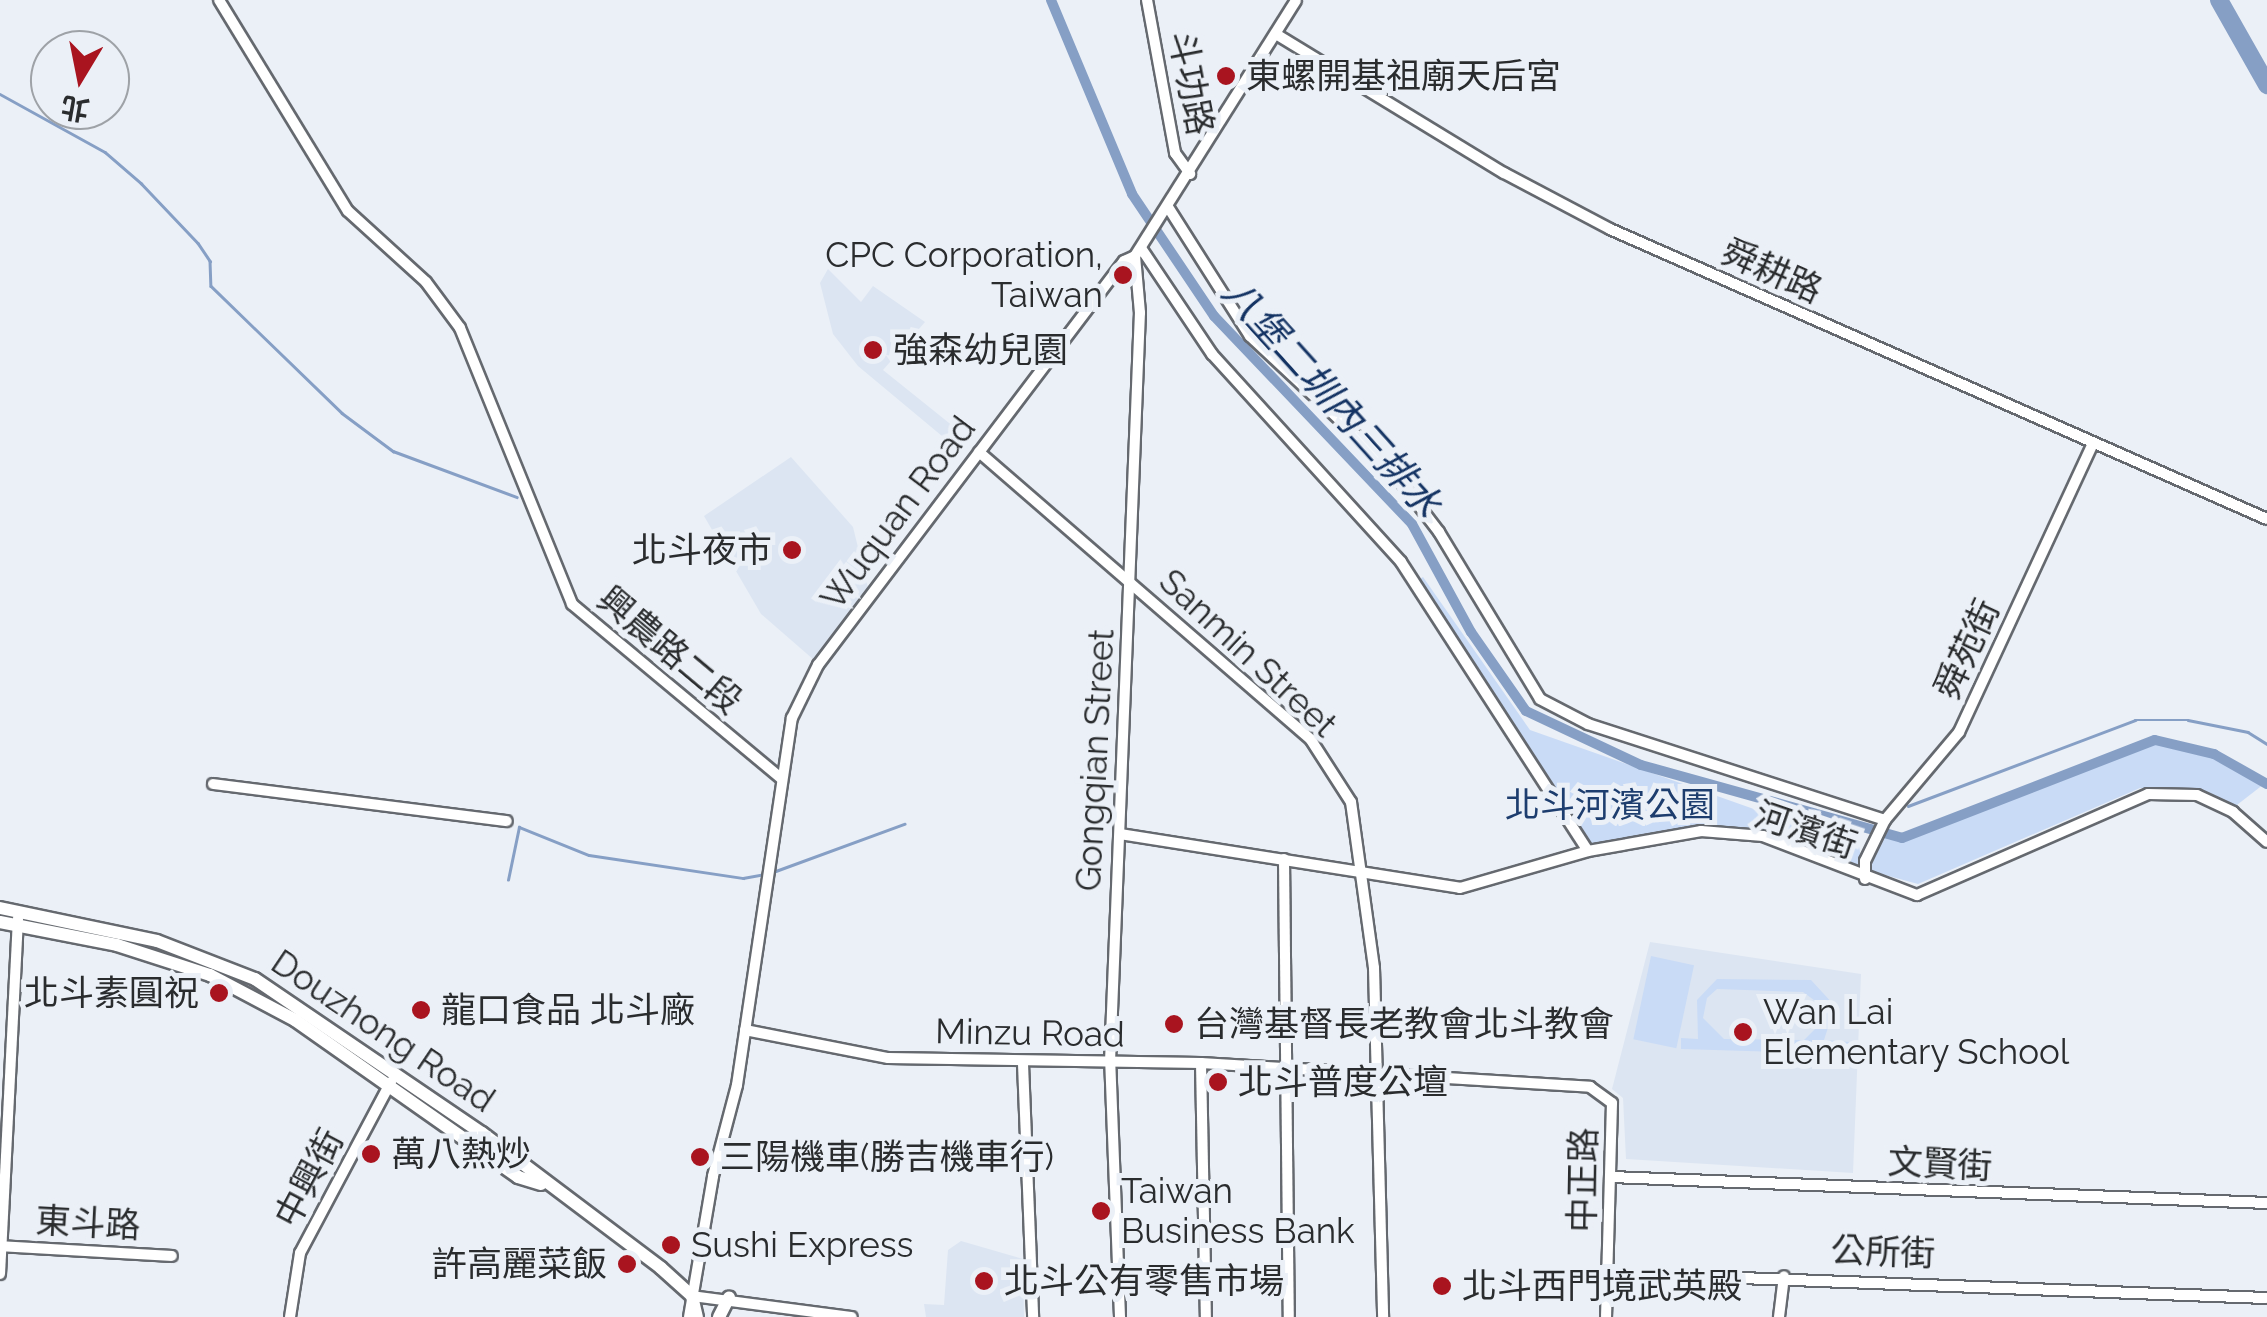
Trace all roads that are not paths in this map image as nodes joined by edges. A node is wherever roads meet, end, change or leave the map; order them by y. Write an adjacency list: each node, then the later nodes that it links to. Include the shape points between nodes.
1 (220, 0): 12 (street, 興農路二段, via 348,211 426,282 460,328 572,604)
2 (1147, 0): 5 (street, 斗功路, via 1175,153)
3 (1296, 0): 4 (street)
4 (1276, 34): 5 (street); 8 (street, 舜耕路, via 1610,230)
5 (1190, 174): 6 (street)
6 (1165, 211): 7 (street); 14 (street, via 1250,336 1386,464 1439,532 1540,698 1588,724)
7 (1140, 249): 9 (street, Wuquan Road, via 1124,261); 11 (street, Gongqian Street); 18 (street, via 1212,354 1401,562)
8 (2092, 443): 10 (street, 舜耕路); 14 (street, 舜苑街, via 1959,732)
9 (978, 452): 11 (street, Sanmin Street); 12 (street, Wuquan Road, via 818,665 792,718)
10 (2267, 518)
11 (1131, 582): 16 (street, Gongqian Street); 20 (street, Sanmin Street, via 1311,740 1351,802)
12 (781, 778): 25 (street)
13 (213, 784): 15 (street)
14 (1885, 820): 21 (street, 舜苑街, via 1865,861)
15 (507, 821)
16 (1120, 834): 19 (street, 河濱街); 26 (street, Gongqian Street)
17 (2267, 842): 21 (street, 河濱街, via 2232,812 2197,795 2148,794 1916,895)
18 (1588, 852): 20 (street, 河濱街, via 1460,888); 21 (street, 河濱街, via 1701,831 1763,836)
19 (1284, 859): 20 (street, 河濱街); 29 (street)
20 (1365, 871): 30 (street, Sanmin Street)
21 (1865, 879)
22 (0, 908): 23 (main road, Douzhong Road)
23 (18, 919): 24 (main road, Douzhong Road); 31 (main road, Douzhong Road, via 118,939 256,979); 35 (street)
24 (0, 922)
25 (744, 1030): 28 (street, Minzu Road, via 888,1058); 40 (street)
26 (1110, 1062): 27 (street, Minzu Road); 28 (street, Minzu Road); 49 (street, Gongqian Street)
27 (1201, 1063): 29 (street, Minzu Road); 50 (street)
28 (1023, 1064): 48 (street)
29 (1286, 1068): 30 (street, Minzu Road); 51 (street)
30 (1374, 1073): 32 (street, Minzu Road, via 1590,1087); 52 (street, Sanmin Street)
31 (393, 1078): 40 (main road, Douzhong Road); 43 (street, 中興街, via 300,1253)
32 (1612, 1103): 33 (street, 中正路)
33 (1611, 1177): 34 (street, 文賢街); 37 (street, 中正路)
34 (2267, 1202)
35 (1, 1246): 36 (street, 東斗路); 38 (street)
36 (172, 1256)
37 (1609, 1272): 39 (street, 公所街); 53 (street, 中正路)
38 (0, 1274)
39 (1784, 1276): 42 (street, 公所街); 54 (street)
40 (692, 1296): 41 (street); 44 (street); 45 (main road)
41 (729, 1298): 46 (main road); 47 (street)
42 (2267, 1298)
43 (290, 1317)
44 (688, 1317)
45 (697, 1317)
46 (719, 1317)
47 (852, 1317)
48 (1033, 1317)
49 (1120, 1317)
50 (1206, 1317)
51 (1288, 1317)
52 (1382, 1317)
53 (1606, 1317)
54 (1779, 1317)

